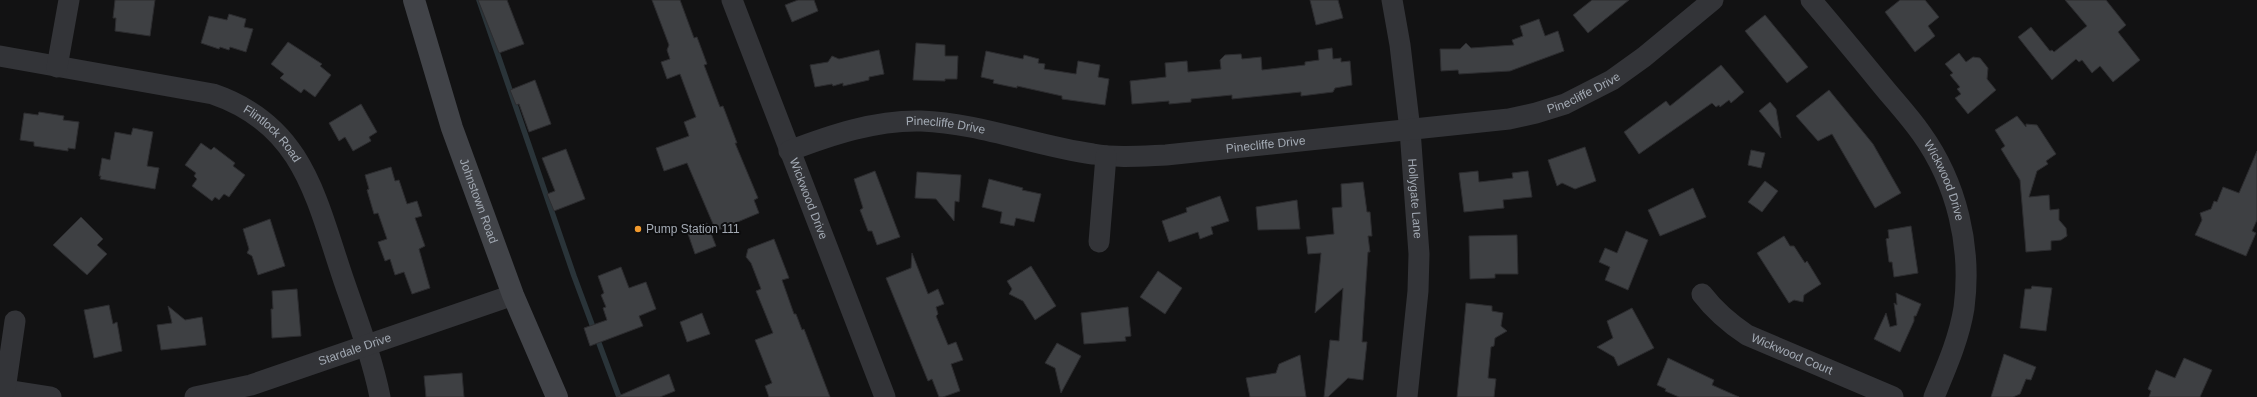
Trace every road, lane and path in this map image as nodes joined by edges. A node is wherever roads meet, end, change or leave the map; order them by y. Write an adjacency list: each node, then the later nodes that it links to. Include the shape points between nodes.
1 (69, 0): 8 (street)
2 (414, 0): 14 (main road, Johnstown Road, via 452,128)
3 (732, 0): 10 (street, Wickwood Drive)
4 (1392, 0): 9 (street, Hollygate Lane)
5 (1713, 0): 9 (street, Pinecliffe Drive, via 1612,80 1565,104 1509,119)
6 (1811, 0): 25 (street, Wickwood Drive, via 1921,132 1944,171 1954,197 1964,238 1964,308 1952,352)
7 (0, 56): 8 (street, Flintlock Road)
8 (57, 67): 16 (street, Flintlock Road, via 212,94 231,101 261,118 281,136 304,169)
9 (1410, 130): 11 (street, Pinecliffe Drive, via 1166,155); 23 (street, Hollygate Lane, via 1419,254 1418,291)
10 (789, 151): 11 (street, Pinecliffe Drive, via 826,137 873,125 920,121 954,123); 22 (street, Wickwood Drive)
11 (1106, 156): 12 (street)
12 (1099, 242)
13 (1702, 294): 24 (street, Wickwood Court, via 1715,311 1747,335)
14 (513, 295): 16 (street, Stardale Drive); 21 (main road, Johnstown Road)
15 (15, 321): 17 (street)
16 (367, 345): 19 (street, Stardale Drive, via 251,385); 20 (street, Flintlock Road)
17 (3, 390): 18 (street)
18 (51, 397)
19 (195, 397)
20 (380, 397)
21 (557, 397)
22 (885, 397)
23 (1406, 397)
24 (1893, 397)
25 (1934, 397)

